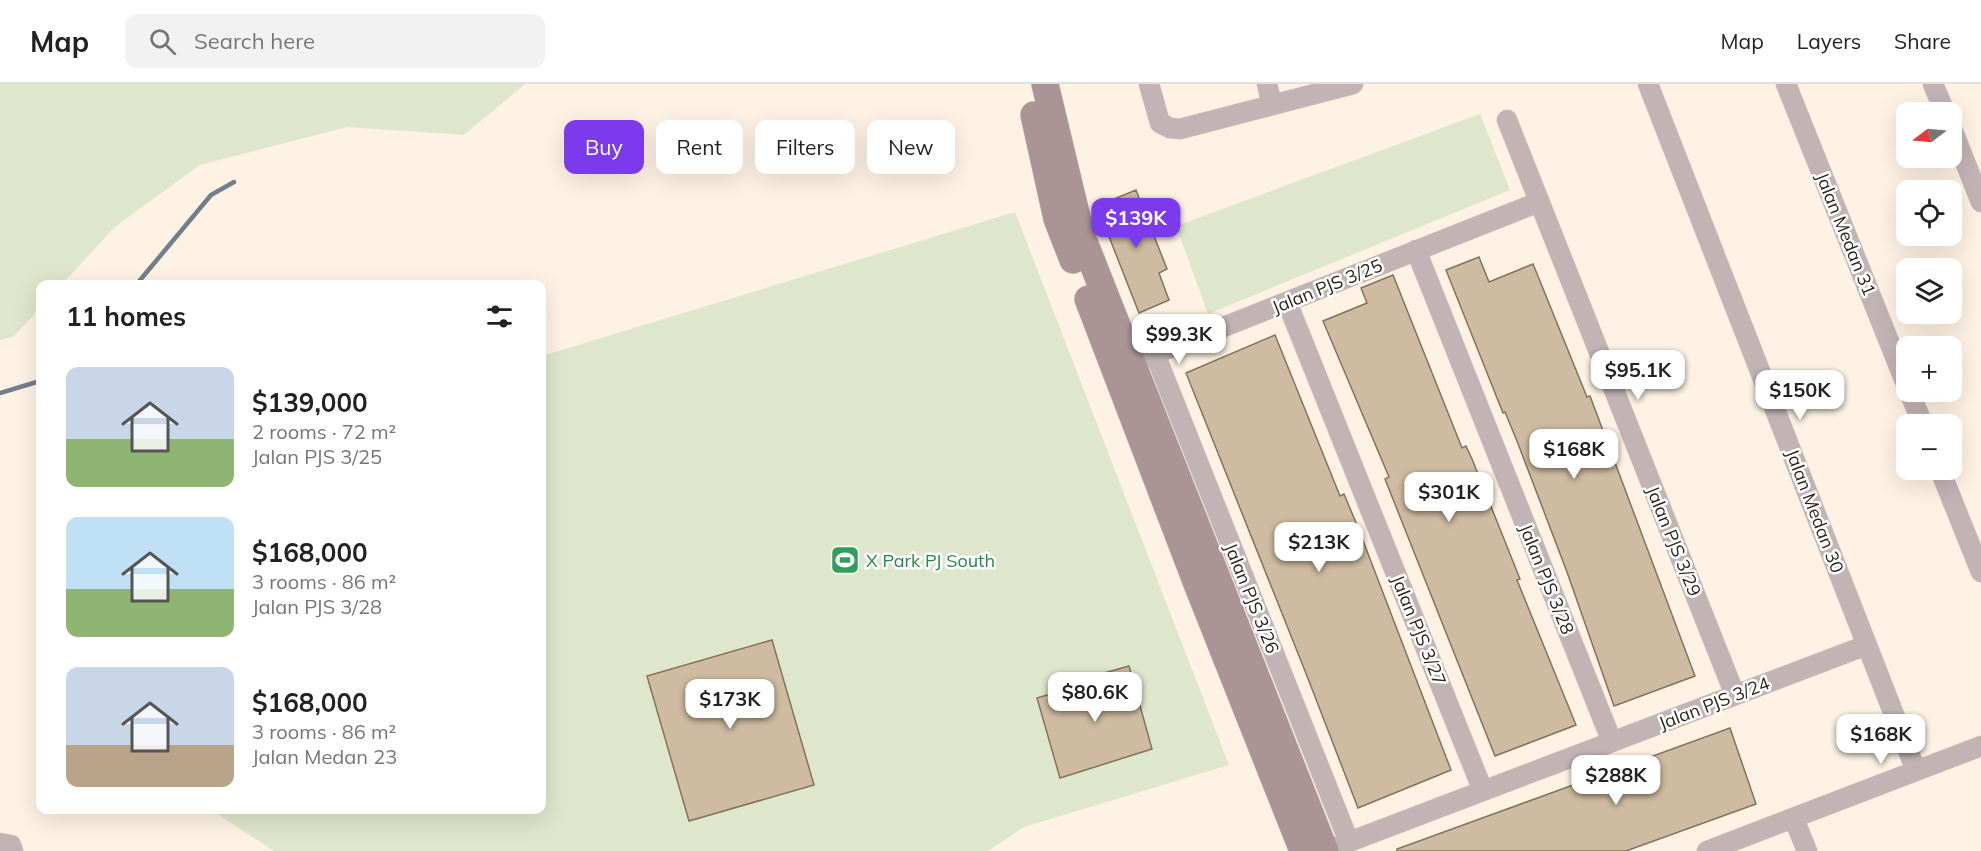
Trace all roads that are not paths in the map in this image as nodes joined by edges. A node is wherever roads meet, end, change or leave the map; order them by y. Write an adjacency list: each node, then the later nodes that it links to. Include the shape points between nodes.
1 (1027, 84): 18 (main road, via 1057,219)
2 (1045, 84): 18 (main road, via 1081,234)
3 (1149, 84): 10 (street, via 1160,123 1170,128 1180,129)
4 (1267, 84): 10 (street)
5 (1353, 84): 10 (street)
6 (1648, 84): 21 (street, Jalan Medan 30)
7 (1786, 84): 17 (street, Jalan Medan 31)
8 (1933, 84): 9 (street)
9 (1941, 102)
10 (1272, 105)
11 (1507, 120): 13 (street, Jalan PJS 3/29)
12 (1962, 154): 14 (street)
13 (1539, 202): 15 (street, Jalan PJS 3/25); 22 (street, Jalan PJS 3/29)
14 (1981, 202)
15 (1416, 250): 16 (street, Jalan PJS 3/25); 23 (street, Jalan PJS 3/28)
16 (1287, 302): 18 (street, Jalan PJS 3/25); 26 (street, Jalan PJS 3/27)
17 (1896, 359)
18 (1134, 362): 29 (main road); 31 (main road)
19 (1944, 480): 20 (street)
20 (1981, 572)
21 (1867, 645): 22 (street, Jalan PJS 3/24); 25 (street, Jalan Medan 30)
22 (1735, 695): 23 (street, Jalan PJS 3/24)
23 (1612, 742): 26 (street, Jalan PJS 3/24)
24 (1981, 746): 25 (street)
25 (1916, 771): 27 (street)
26 (1483, 791): 29 (street, Jalan PJS 3/24)
27 (1794, 819): 32 (street); 33 (street)
28 (0, 843): 30 (street, via 11,845)
29 (1333, 848)
30 (13, 851)
31 (1303, 851)
32 (1707, 851)
33 (1807, 851)

